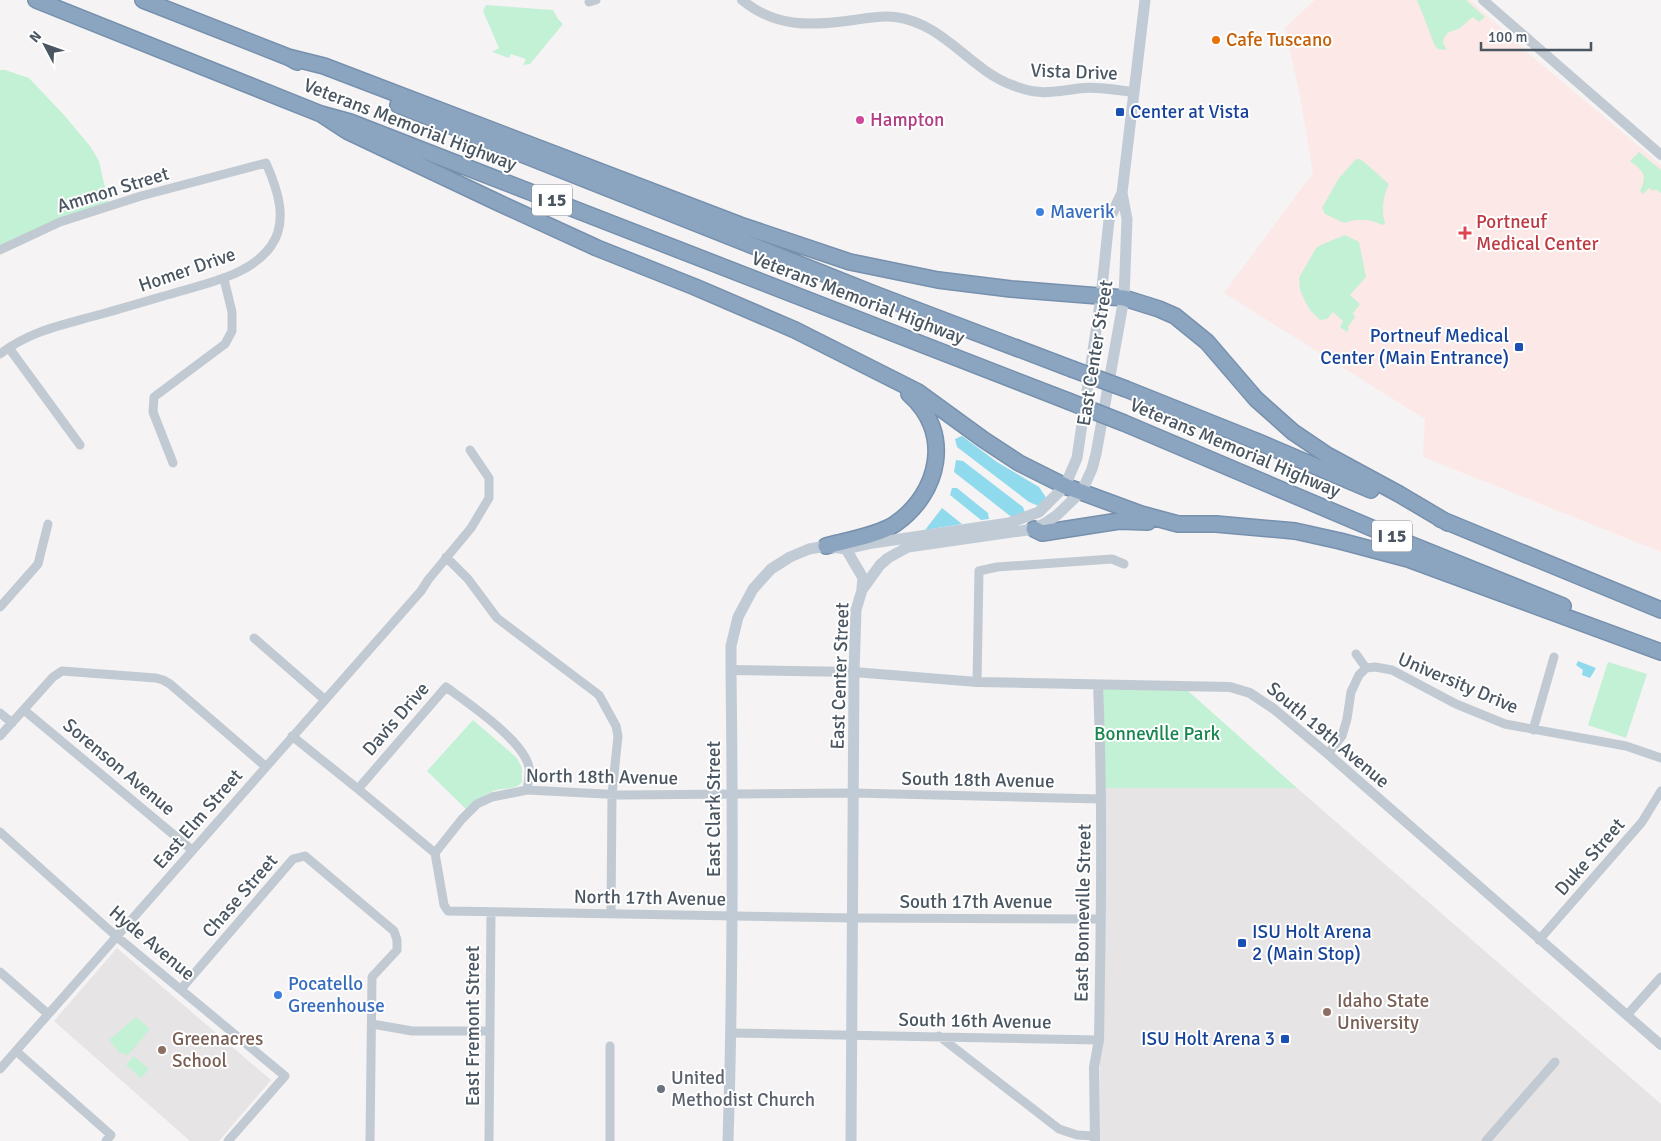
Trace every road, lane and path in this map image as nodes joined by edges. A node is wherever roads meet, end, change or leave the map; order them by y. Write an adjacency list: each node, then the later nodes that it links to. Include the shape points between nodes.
1 (36, 0): 8 (highway, Veterans Memorial Highway / I 15)
2 (143, 0): 6 (highway, Veterans Memorial Highway / I 15)
3 (742, 0): 7 (street, Vista Drive, via 789,23 822,25 893,17 921,24 940,34 999,80 1026,90 1057,93 1084,88)
4 (1145, 0): 7 (main road, East Center Street)
5 (1482, 0): 9 (street)
6 (288, 57): 14 (highway, via 324,66 740,225 850,262 938,280); 24 (highway, Veterans Memorial Highway / I 15, bridge, via 328,77 1256,441)
7 (1133, 92): 11 (main road, East Center Street)
8 (321, 114): 18 (highway, via 347,131 499,203 795,330); 36 (highway, Veterans Memorial Highway / I 15, bridge, via 350,122 1124,423)
9 (1661, 155)
10 (239, 170): 12 (street, Ammon Street, via 60,222); 13 (street, Homer Drive, via 266,163 281,213 272,246 254,263)
11 (1122, 193): 14 (main road, East Center Street, via 1109,220); 15 (main road, East Center Street, via 1127,220)
12 (0, 250)
13 (224, 278): 16 (street, Homer Drive, via 34,334); 21 (street, via 232,312 229,338 154,398 153,412)
14 (1101, 298): 15 (highway); 22 (main road, East Center Street, via 1077,458)
15 (1124, 298): 23 (main road, East Center Street, via 1096,454); 24 (highway, via 1175,316 1207,342 1256,399 1293,432 1327,455)
16 (9, 348): 17 (street, Homer Drive); 19 (street)
17 (0, 354)
18 (893, 380): 22 (highway, via 918,392 1019,463); 28 (highway, via 927,413 935,436 936,464 927,490 914,509 893,526)
19 (80, 445)
20 (470, 450): 30 (street, East Elm Street, via 489,478 489,498 471,528)
21 (173, 463)
22 (1065, 486): 23 (highway); 29 (main road, East Center Street, via 1039,512 1009,523)
23 (1082, 491): 26 (highway, via 1141,514); 27 (main road, East Center Street, via 1057,515)
24 (1448, 522): 34 (highway, Veterans Memorial Highway / I 15)
25 (48, 524): 33 (street, via 38,564)
26 (1178, 524): 27 (highway, via 1120,521 1042,533); 37 (highway, via 1295,531 1340,541 1408,560)
27 (1034, 529): 32 (main road, East Center Street, via 908,547 880,565)
28 (826, 546): 29 (main road, East Clark Street); 41 (main road, East Clark Street, via 790,557 771,569 753,588 738,617 731,646)
29 (846, 549): 32 (main road, via 863,578)
30 (446, 557): 45 (street, East Elm Street, via 421,591); 59 (street, via 468,579 497,618 599,695 618,736)
31 (1124, 564): 43 (street, via 1112,560 997,567 979,571)
32 (862, 590): 42 (main road, East Center Street, via 856,610)
33 (0, 607)
34 (1661, 610)
35 (254, 638): 45 (street)
36 (1661, 646)
37 (1661, 652)
38 (1356, 654): 40 (street)
39 (1554, 657): 49 (street)
40 (1366, 668): 49 (street, University Drive, via 1392,670 1456,704 1505,724); 52 (street, via 1351,692 1342,736)
41 (731, 670): 42 (street, South 19th Avenue); 60 (main road, East Clark Street)
42 (854, 672): 43 (street, South 19th Avenue); 58 (main road, East Center Street)
43 (978, 682): 44 (street, South 19th Avenue)
44 (1098, 685): 52 (street, South 19th Avenue, via 1230,687 1250,693 1274,709); 61 (street, East Bonneville Street)
45 (324, 699): 51 (street, East Elm Street)
46 (24, 710): 48 (street); 54 (street, via 53,676 62,671 163,680); 63 (street, Sorenson Avenue)
47 (0, 713): 48 (street)
48 (12, 723): 50 (street)
49 (1533, 730): 53 (street, University Drive, via 1626,746)
50 (0, 736)
51 (292, 736): 54 (street, East Elm Street); 55 (street)
52 (1328, 754): 71 (street, South 19th Avenue)
53 (1661, 758)
54 (265, 766): 63 (street, East Elm Street)
55 (358, 788): 56 (street, Davis Drive, via 446,687 523,752 529,768); 64 (street)
56 (527, 790): 59 (street, North 18th Avenue); 64 (street, North 18th Avenue, via 492,797 477,804)
57 (1661, 791): 71 (street, Duke Street, via 1642,822)
58 (854, 793): 60 (street, North 18th Avenue); 61 (street, South 18th Avenue); 68 (main road, East Center Street)
59 (612, 794): 60 (street, North 18th Avenue); 66 (street)
60 (732, 795): 67 (main road, East Clark Street)
61 (1101, 799): 69 (street, East Bonneville Street)
62 (0, 832): 70 (street, Hyde Avenue)
63 (192, 850): 70 (street, East Elm Street)
64 (435, 853): 65 (street, North 17th Avenue, via 444,905 448,911)
65 (491, 912): 66 (street, North 17th Avenue); 78 (street, East Fremont Street)
66 (611, 914): 67 (street, North 17th Avenue)
67 (732, 916): 68 (street, North 17th Avenue); 79 (main road, East Clark Street)
68 (852, 918): 69 (street, South 17th Avenue); 80 (main road, East Center Street)
69 (1101, 919): 82 (street, East Bonneville Street)
70 (116, 936): 74 (street, Hyde Avenue); 75 (street, East Elm Street)
71 (1539, 940): 76 (street, South 19th Avenue)
72 (0, 972): 75 (street)
73 (1661, 977): 76 (street)
74 (181, 989): 77 (street, Chase Street, via 294,859 306,856 394,931 397,950 372,977); 90 (street, Hyde Avenue, via 285,1076)
75 (48, 1014): 85 (street, East Elm Street)
76 (1627, 1016): 83 (street, South 19th Avenue)
77 (372, 1024): 78 (street, via 412,1030); 91 (street)
78 (489, 1031): 92 (street, East Fremont Street)
79 (732, 1033): 80 (street, South 16th Avenue); 94 (main road, East Clark Street)
80 (851, 1036): 81 (street, South 16th Avenue); 95 (main road, East Center Street)
81 (939, 1036): 82 (street, South 16th Avenue); 89 (street, via 1059,1129)
82 (1099, 1040): 89 (street, East Bonneville Street, via 1094,1067)
83 (1661, 1045)
84 (610, 1046): 93 (street)
85 (16, 1051): 87 (street, East Elm Street); 88 (street)
86 (1555, 1062): 96 (street)
87 (0, 1069)
88 (109, 1138)
89 (1095, 1139)
90 (228, 1141)
91 (370, 1141)
92 (489, 1141)
93 (610, 1141)
94 (728, 1141)
95 (851, 1141)
96 (1486, 1141)

